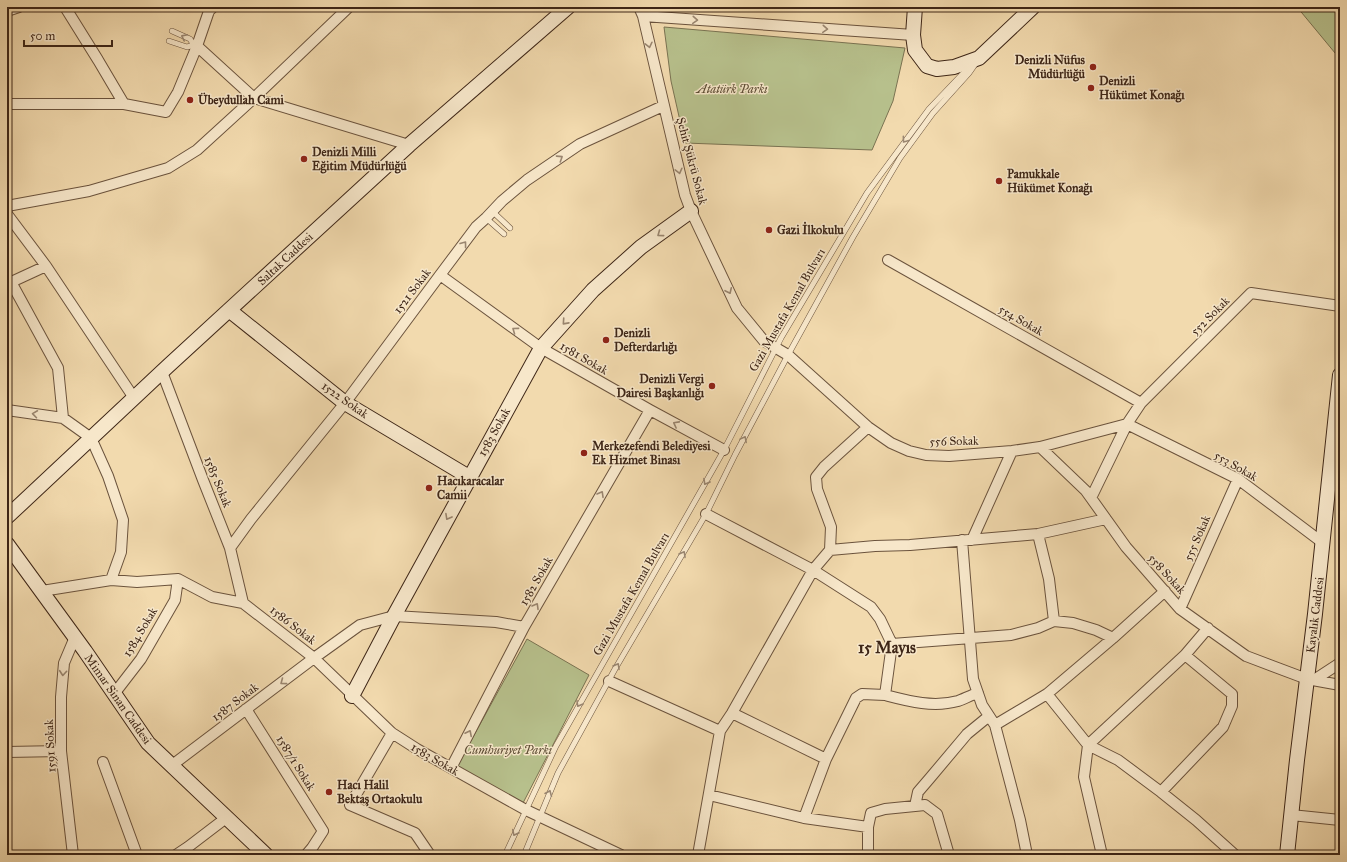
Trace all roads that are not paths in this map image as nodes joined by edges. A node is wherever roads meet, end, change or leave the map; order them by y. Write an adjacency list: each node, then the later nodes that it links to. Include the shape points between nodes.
1 (19, 7): 8 (street)
2 (65, 7): 17 (street)
3 (213, 7): 13 (street)
4 (349, 7): 15 (street)
5 (568, 7): 19 (main road, Saltak Caddesi)
6 (915, 7): 11 (main road)
7 (1033, 7): 14 (main road)
8 (7, 11)
9 (641, 12): 11 (street, one-way to 11); 18 (street, Şehit Şükrü Sokak, one-way to 18)
10 (172, 31): 13 (lane, one-way to 10, via 190,39)
11 (913, 35): 14 (main road, via 915,50 927,66 937,69 954,67)
12 (169, 41): 13 (lane, via 187,47)
13 (195, 46): 15 (street); 17 (street, via 178,92 166,112)
14 (979, 58): 33 (lane, Gazi Mustafa Kemal Bulvarı, one-way to 33, via 929,109 866,193); 34 (lane, Gazi Mustafa Kemal Bulvarı, via 900,158)
15 (254, 98): 19 (street); 20 (street, via 197,150 168,168 89,190)
16 (7, 104): 17 (street)
17 (124, 104)
18 (663, 106): 21 (street, Şehit Şükrü Sokak, one-way to 21, via 685,195); 23 (street, 1521 Sokak, one-way to 18, via 526,180 580,144)
19 (409, 145): 31 (main road, Saltak Caddesi)
20 (7, 206)
21 (692, 211): 32 (main road, 1583 Sokak, one-way to 32, via 641,247 593,290); 33 (street, Şehit Şükrü Sokak, one-way to 33, via 737,308 764,341)
22 (7, 214): 27 (street)
23 (489, 214): 24 (lane); 25 (lane); 28 (street, 1521 Sokak, one-way to 23)
24 (510, 228)
25 (504, 234)
26 (888, 260): 39 (street, 554 Sokak)
27 (46, 266): 29 (street); 37 (street)
28 (440, 275): 32 (street, 1581 Sokak, one-way to 28); 38 (street, 1521 Sokak)
29 (9, 283): 42 (street, via 58,368)
30 (1340, 306): 39 (street, 552 Sokak, via 1251,293)
31 (229, 310): 35 (main road, Saltak Caddesi); 38 (main road, 1522 Sokak)
32 (541, 348): 41 (street, 1581 Sokak); 49 (main road, 1583 Sokak)
33 (775, 348): 34 (street, Şehit Şükrü Sokak); 47 (lane, Gazi Mustafa Kemal Bulvarı)
34 (788, 355): 44 (street, 556 Sokak); 52 (lane, Gazi Mustafa Kemal Bulvarı, one-way to 34)
35 (162, 372): 37 (main road, Saltak Caddesi); 59 (street, 1585 Sokak)
36 (1340, 375): 57 (main road, Kayalık Caddesi)
37 (134, 398): 45 (main road, Saltak Caddesi)
38 (345, 403): 49 (main road, 1522 Sokak); 59 (street, 1521 Sokak)
39 (1141, 403): 43 (street, 552 Sokak)
40 (7, 410): 42 (street, one-way to 40)
41 (650, 410): 47 (street, 1581 Sokak, one-way to 41); 70 (street, 1582 Sokak, one-way to 41)
42 (63, 418): 45 (street)
43 (1127, 424): 46 (street, 556 Sokak); 50 (street, 553 Sokak); 51 (street, 552 Sokak)
44 (868, 427): 48 (street, 556 Sokak, via 891,443 926,455 949,456); 60 (street, via 816,477 817,489 831,527)
45 (91, 438): 53 (main road, Saltak Caddesi); 63 (street, via 108,476 123,520 121,552)
46 (1040, 447): 48 (street, 556 Sokak); 51 (street, 558 Sokak)
47 (724, 450): 102 (lane, Gazi Mustafa Kemal Bulvarı, one-way to 102, via 556,746)
48 (1012, 451): 56 (street)
49 (469, 477): 68 (main road, 1583 Sokak, one-way to 68)
50 (1238, 479): 57 (street, 553 Sokak); 67 (street, 555 Sokak)
51 (1091, 498): 54 (street, 558 Sokak)
52 (706, 514): 61 (street); 80 (lane, Gazi Mustafa Kemal Bulvarı, one-way to 52)
53 (7, 517)
54 (1106, 519): 55 (street); 64 (street, 558 Sokak, via 1126,547)
55 (1038, 534): 56 (street); 69 (street, via 1049,579)
56 (967, 540): 60 (street); 73 (street)
57 (1323, 543): 79 (main road, Kayalık Caddesi)
58 (7, 544): 65 (main road, Mimar Sinan Caddesi)
59 (230, 548): 66 (street, 1585 Sokak)
60 (830, 550): 61 (street)
61 (813, 570): 75 (street, via 871,607); 88 (street)
62 (178, 579): 63 (street, via 137,582); 66 (street, 1586 Sokak, via 212,597); 83 (street, 1584 Sokak, via 175,600 141,659)
63 (111, 580): 65 (street)
64 (1165, 591): 67 (street, 558 Sokak); 74 (street)
65 (42, 592): 72 (main road, Mimar Sinan Caddesi)
66 (243, 603): 77 (street, 1586 Sokak)
67 (1180, 608): 71 (street, 558 Sokak)
68 (394, 616): 70 (street, 1586 Sokak, via 496,622); 77 (street, 1586 Sokak, via 360,625); 86 (main road, 1583 Sokak)
69 (1054, 621): 73 (street, via 1011,635); 74 (street, via 1073,623)
70 (524, 627): 98 (street, 1582 Sokak, one-way to 70)
71 (1208, 628): 76 (street); 79 (street, 558 Sokak, via 1246,656)
72 (75, 637): 83 (main road, Mimar Sinan Caddesi); 93 (street, 1591 Sokak, one-way to 93, via 64,663 61,697)
73 (969, 638): 75 (street); 82 (street, via 973,679)
74 (1113, 638): 84 (street)
75 (892, 644): 85 (street)
76 (1185, 655): 92 (street); 99 (street, via 1232,694 1232,706 1223,727)
77 (314, 658): 86 (street, 1583 Sokak); 87 (street, 1587 Sokak, one-way to 87)
78 (1340, 663): 79 (street)
79 (1310, 679): 81 (street, 558 Sokak); 103 (main road, Kayalık Caddesi)
80 (609, 681): 90 (street); 104 (lane, Gazi Mustafa Kemal Bulvarı, one-way to 80, via 558,773)
81 (1340, 685)
82 (978, 693): 85 (street, via 958,701 940,704 910,702); 89 (street)
83 (114, 694): 97 (main road, Mimar Sinan Caddesi, via 148,743)
84 (1047, 694): 89 (street); 92 (street)
85 (885, 695): 95 (street, via 862,694 856,698)
86 (352, 696): 91 (street, 1583 Sokak)
87 (246, 709): 97 (street, 1587 Sokak); 113 (street, 1587/1 Sokak, via 323,831)
88 (732, 713): 90 (street); 95 (street)
89 (992, 721): 101 (street, via 966,734 918,792); 121 (street, via 1020,820)
90 (720, 732): 100 (street)
91 (392, 733): 98 (street, 1583 Sokak, via 416,750); 114 (street, via 350,805 415,833)
92 (1088, 745): 99 (street, via 1118,760); 122 (street, via 1084,777)
93 (62, 751): 94 (street); 109 (street, 1591 Sokak)
94 (7, 752)
95 (826, 759): 106 (street)
96 (103, 762): 110 (street)
97 (171, 766): 105 (main road, Mimar Sinan Caddesi)
98 (451, 768): 102 (street, 1583 Sokak)
99 (1161, 792): 123 (street)
100 (709, 795): 106 (street); 118 (street)
101 (915, 806): 108 (street, via 871,813); 120 (street, via 925,806 937,814)
102 (526, 810): 104 (street, 1583 Sokak); 115 (lane, Gazi Mustafa Kemal Bulvarı, one-way to 115)
103 (1291, 815): 107 (street); 124 (main road, Kayalık Caddesi)
104 (539, 816): 116 (lane, Gazi Mustafa Kemal Bulvarı); 117 (street, 1583 Sokak)
105 (226, 818): 111 (street); 112 (main road, Mimar Sinan Caddesi)
106 (804, 818): 108 (street)
107 (1340, 820)
108 (868, 827): 119 (street)
109 (72, 855)
110 (137, 855)
111 (176, 855)
112 (266, 855)
113 (306, 855)
114 (430, 855)
115 (505, 855)
116 (524, 855)
117 (621, 855)
118 (698, 855)
119 (868, 855)
120 (949, 855)
121 (1027, 855)
122 (1102, 855)
123 (1235, 855)
124 (1287, 855)

